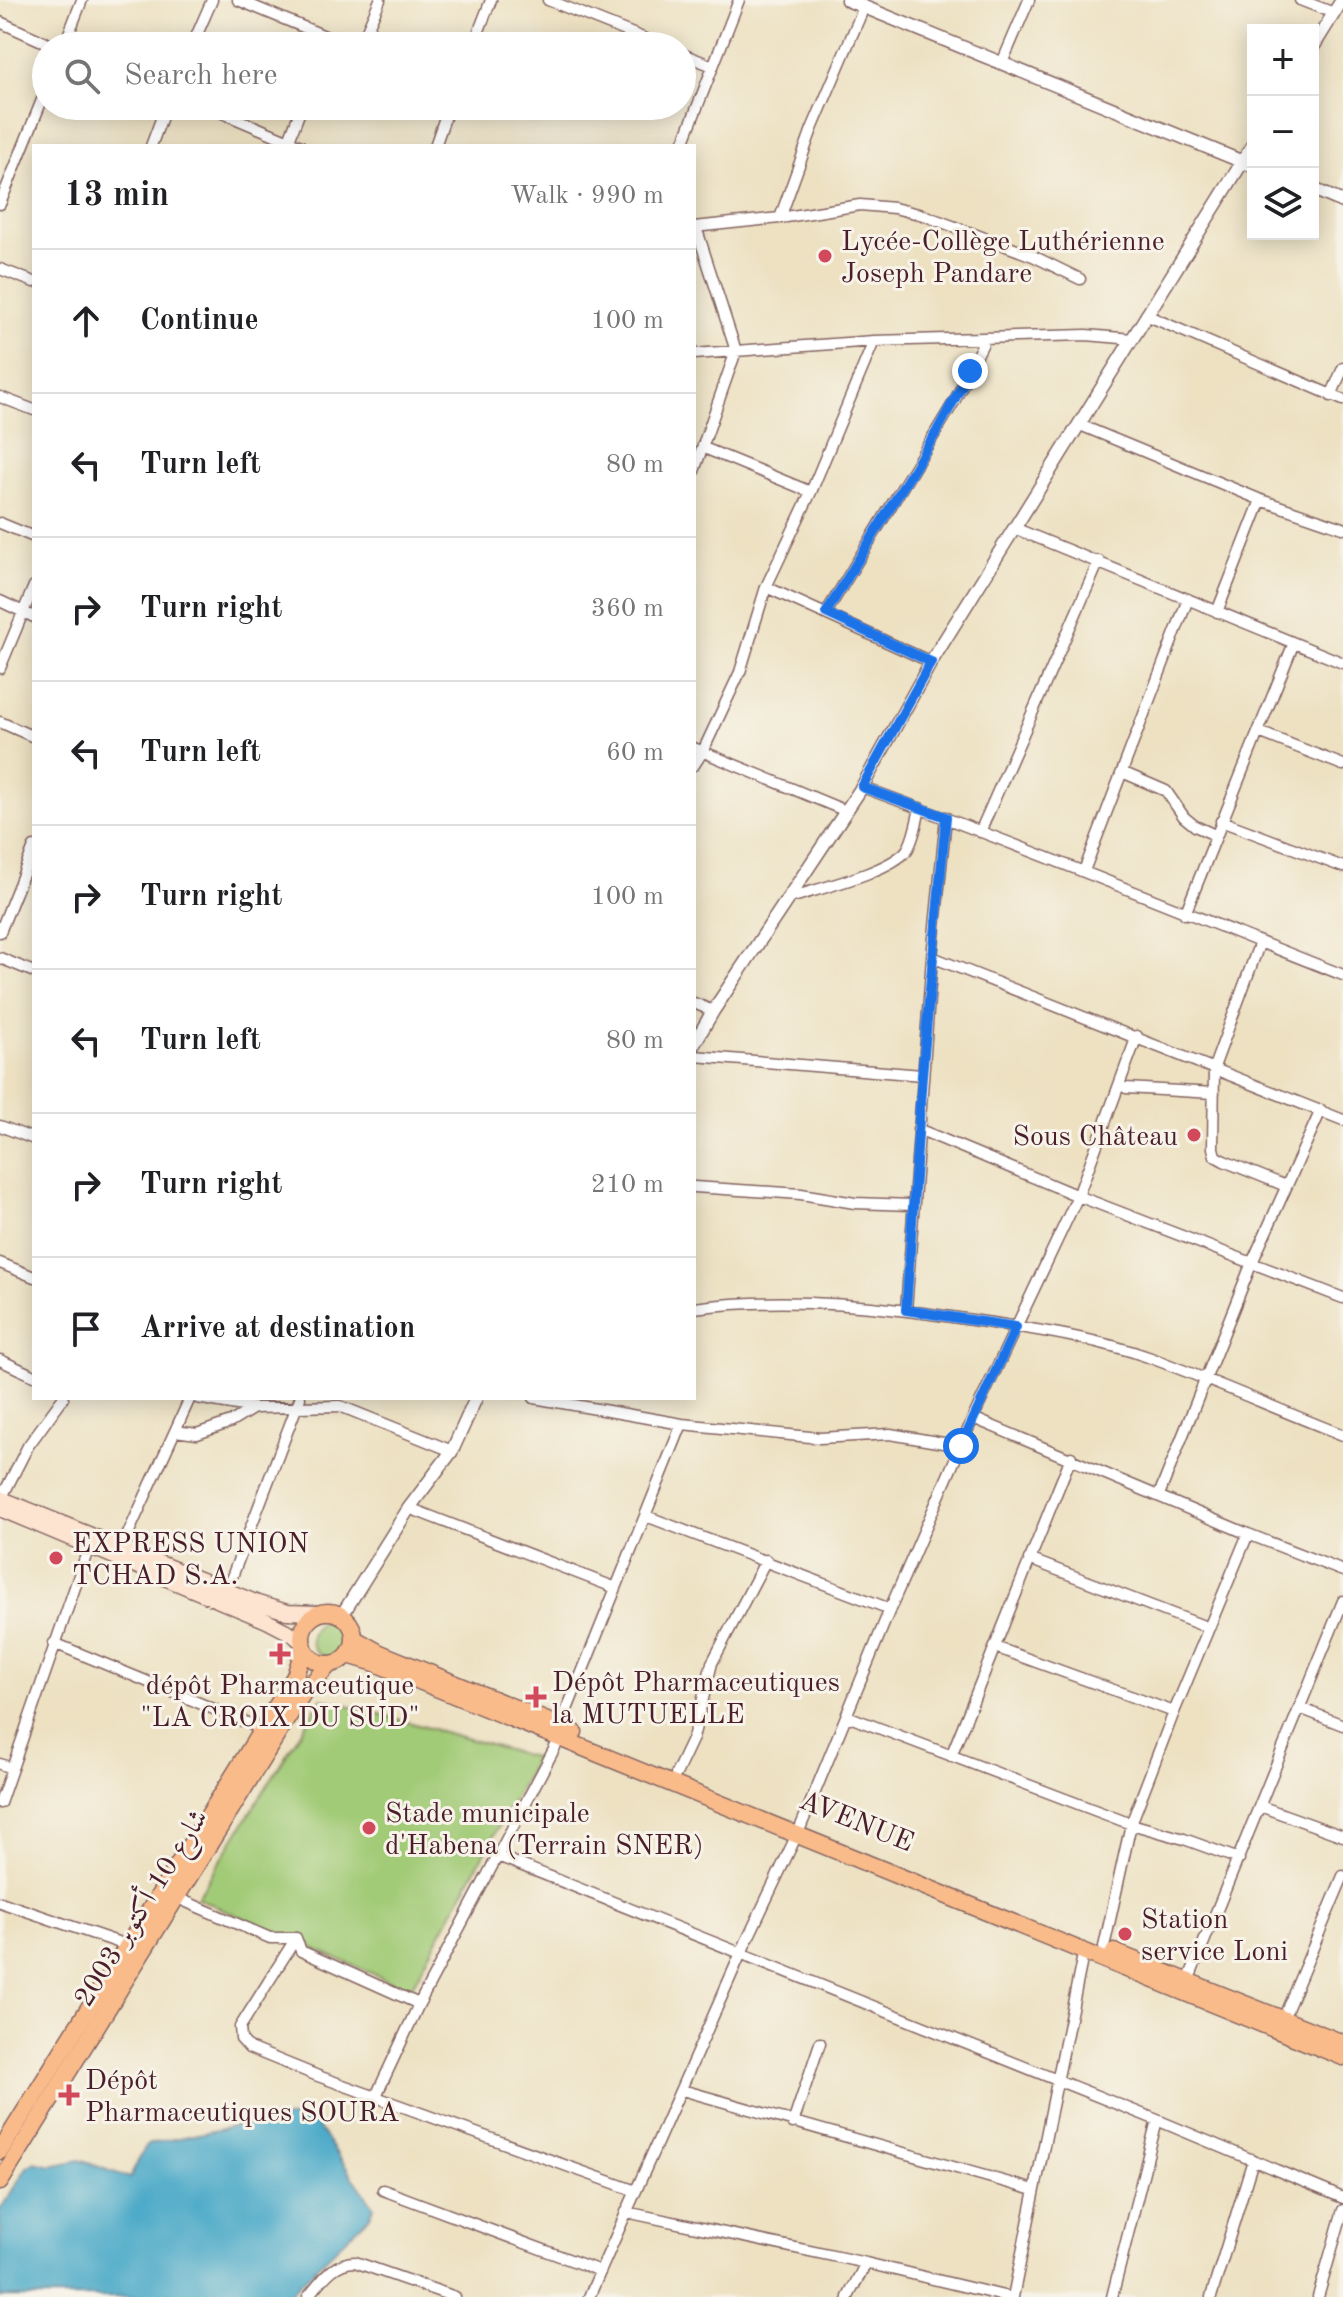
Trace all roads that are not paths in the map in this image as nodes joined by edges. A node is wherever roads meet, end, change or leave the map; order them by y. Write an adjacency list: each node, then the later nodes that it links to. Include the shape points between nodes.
1 (82, 0): 15 (street)
2 (212, 0): 16 (street)
3 (238, 0): 17 (street)
4 (380, 0): 18 (street)
5 (491, 0): 19 (street)
6 (548, 0): 20 (street)
7 (739, 0): 25 (street)
8 (847, 0): 12 (street)
9 (1029, 0): 24 (street)
10 (1300, 0): 13 (street)
11 (1342, 0): 13 (street)
12 (864, 7): 24 (street); 42 (street)
13 (1334, 13): 22 (street)
14 (0, 22): 21 (street)
15 (69, 32)
16 (198, 32)
17 (308, 32)
18 (366, 32)
19 (478, 32)
20 (628, 32)
21 (32, 36)
22 (1319, 37)
23 (696, 59): 25 (street)
24 (1002, 63): 37 (street)
25 (713, 66): 26 (street)
26 (696, 110)
27 (34, 120): 41 (street)
28 (161, 120): 34 (street)
29 (237, 120): 33 (street)
30 (294, 120): 33 (street)
31 (444, 120): 35 (street)
32 (692, 120): 36 (street)
33 (283, 141)
34 (152, 144)
35 (436, 144)
36 (683, 144)
37 (1247, 164)
38 (1247, 165): 48 (street)
39 (1319, 192): 40 (street)
40 (1343, 202)
41 (0, 204)
42 (780, 218): 43 (street); 46 (street, via 860,205 894,208 1033,256)
43 (696, 227)
44 (696, 230): 52 (street)
45 (0, 269): 47 (street)
46 (1080, 279)
47 (32, 281)
48 (1146, 315): 50 (street); 55 (street)
49 (985, 339): 50 (street); 51 (street); 75 (street, via 937,431)
50 (1133, 339): 59 (street)
51 (874, 341): 52 (street); 62 (street)
52 (736, 351): 53 (street); 60 (street)
53 (696, 354)
54 (1343, 368): 55 (street)
55 (1331, 396): 57 (street)
56 (0, 397): 58 (street)
57 (1343, 400)
58 (32, 409)
59 (1080, 425): 63 (street); 65 (street)
60 (704, 448): 61 (street); 62 (street)
61 (696, 466)
62 (811, 492): 69 (street)
63 (1261, 500): 66 (street); 74 (street)
64 (0, 523): 67 (street)
65 (1014, 528): 68 (street); 78 (street)
66 (1343, 528)
67 (32, 536)
68 (1099, 561): 71 (street); 92 (street)
69 (766, 587): 75 (street); 84 (street, via 740,672)
70 (32, 591): 73 (street)
71 (1188, 599): 74 (street); 86 (street)
72 (0, 601): 73 (street)
73 (23, 611): 76 (street); 80 (street)
74 (1217, 612): 77 (street)
75 (826, 613): 78 (street)
76 (32, 616)
77 (1293, 645): 79 (street); 82 (street)
78 (931, 662): 87 (street)
79 (1343, 663)
80 (0, 668)
81 (0, 722): 83 (street)
82 (1259, 732): 85 (street); 91 (street)
83 (32, 736)
84 (699, 749): 89 (street)
85 (1343, 765)
86 (1122, 772): 93 (street, via 1166,791 1184,817); 96 (street)
87 (862, 787): 88 (street); 89 (street)
88 (920, 808): 90 (street); 97 (street, via 909,848 899,858)
89 (846, 811): 97 (street)
90 (946, 817): 92 (street); 101 (street)
91 (1221, 821): 93 (street); 95 (street)
92 (980, 832): 96 (street)
93 (1215, 835): 98 (street)
94 (32, 852): 99 (street)
95 (1343, 867)
96 (1084, 871): 98 (street)
97 (790, 898): 106 (street)
98 (1185, 914): 100 (street)
99 (0, 932)
100 (1260, 942): 104 (street); 110 (street)
101 (932, 957): 107 (street); 111 (street)
102 (0, 958): 103 (street)
103 (32, 971)
104 (1343, 975)
105 (696, 1004): 106 (street)
106 (713, 1011): 108 (street)
107 (1137, 1036): 110 (street); 121 (street)
108 (696, 1041)
109 (696, 1056): 111 (street)
110 (1214, 1067): 113 (street); 114 (street)
111 (922, 1075): 117 (street)
112 (1126, 1088): 113 (street)
113 (1214, 1093): 119 (street, via 1215,1156)
114 (1321, 1110): 115 (street); 119 (street); 124 (street)
115 (1343, 1120)
116 (0, 1126): 118 (street)
117 (918, 1129): 121 (street); 122 (street)
118 (32, 1138)
119 (1286, 1186): 124 (street)
120 (696, 1187): 122 (street)
121 (1078, 1196): 124 (street); 129 (street)
122 (912, 1205): 128 (street)
123 (0, 1263): 125 (street)
124 (1253, 1266): 126 (street); 132 (street)
125 (32, 1276)
126 (1343, 1298)
127 (696, 1308): 128 (street, via 822,1304)
128 (906, 1310): 129 (street)
129 (1016, 1327): 132 (street, via 1149,1357); 140 (street)
130 (0, 1360): 131 (street)
131 (32, 1375)
132 (1206, 1381): 143 (street); 147 (street)
133 (62, 1400): 148 (street, via 28,1446)
134 (189, 1400): 142 (street)
135 (208, 1400): 139 (street)
136 (475, 1400): 145 (street)
137 (545, 1400): 141 (street)
138 (298, 1402): 139 (street); 145 (street, via 340,1406); 158 (street)
139 (254, 1408): 142 (street, via 197,1434)
140 (973, 1418): 144 (street); 146 (street)
141 (682, 1424): 144 (street, via 820,1438 890,1434); 150 (street)
142 (175, 1431): 153 (street)
143 (1343, 1435)
144 (961, 1446): 160 (street)
145 (452, 1451): 149 (street)
146 (1071, 1457): 147 (street); 154 (street)
147 (1159, 1495): 151 (street)
148 (1, 1507): 152 (main road)
149 (409, 1508): 157 (street); 162 (street)
150 (646, 1516): 155 (street); 157 (street)
151 (1248, 1534): 156 (street); 163 (street)
152 (91, 1542): 153 (main road); 165 (street); 166 (main road, via 267,1621)
153 (122, 1547): 158 (main road)
154 (1029, 1559): 163 (street); 167 (street)
155 (766, 1560): 160 (street); 179 (street, via 712,1663 696,1728)
156 (1343, 1571)
157 (616, 1588): 175 (street)
158 (227, 1590): 161 (main road, via 287,1612)
159 (1343, 1601): 170 (street)
160 (890, 1609): 172 (street)
161 (319, 1613): 162 (highway); 166 (highway, via 307,1622)
162 (342, 1615): 164 (highway)
163 (1209, 1628): 171 (street)
164 (355, 1639): 168 (highway); 175 (highway, AVENUE)
165 (54, 1643): 174 (street); 178 (street)
166 (303, 1645): 169 (highway, via 314,1660); 174 (highway, شارع 10 أكتوبر 2003, via 295,1676)
167 (995, 1647): 171 (street); 176 (street)
168 (348, 1655): 169 (highway); 175 (highway)
169 (330, 1664): 188 (highway, شارع 10 أكتوبر 2003, via 305,1690)
170 (1300, 1708): 173 (street); 181 (street)
171 (1174, 1712): 182 (street)
172 (847, 1716): 176 (street); 183 (street)
173 (1343, 1725)
174 (262, 1729): 191 (highway, شارع 10 أكتوبر 2003)
175 (560, 1732): 179 (highway, AVENUE); 183 (highway); 185 (street)
176 (951, 1756): 182 (street)
177 (0, 1764): 178 (street)
178 (11, 1768): 180 (street)
179 (676, 1774): 183 (highway, AVENUE)
180 (0, 1803)
181 (1260, 1806): 184 (street); 186 (street)
182 (1131, 1824): 186 (street); 192 (street)
183 (799, 1830): 192 (highway, AVENUE); 193 (highway); 194 (street)
184 (1343, 1836)
185 (498, 1856): 194 (street); 196 (street)
186 (1239, 1859): 195 (street)
187 (1343, 1876): 197 (street)
188 (175, 1897): 190 (street, via 270,1938); 209 (highway, شارع 10 أكتوبر 2003)
189 (0, 1902): 191 (street)
190 (296, 1938): 196 (street, via 301,1951); 203 (street, via 240,2027 241,2039 249,2048)
191 (129, 1946): 206 (highway, شارع 10 أكتوبر 2003)
192 (1104, 1947): 195 (highway, AVENUE)
193 (1084, 1950): 200 (highway); 201 (street)
194 (741, 1953): 201 (street); 202 (street)
195 (1188, 1981): 197 (highway, AVENUE)
196 (419, 2004): 203 (street)
197 (1283, 2019): 199 (highway, AVENUE)
198 (820, 2043): 205 (street)
199 (1343, 2043)
200 (1343, 2057)
201 (1058, 2080): 204 (street); 211 (street)
202 (682, 2090): 205 (street); 212 (street)
203 (376, 2096): 212 (street)
204 (1157, 2120): 208 (street); 223 (street)
205 (793, 2123): 211 (street)
206 (6, 2130): 207 (highway, شارع 10 أكتوبر 2003)
207 (0, 2151)
208 (1253, 2160): 213 (street); 224 (street)
209 (0, 2182)
210 (383, 2190): 217 (street)
211 (1034, 2190): 222 (street)
212 (636, 2191): 215 (street)
213 (1343, 2198)
214 (1343, 2210): 225 (street)
215 (626, 2212): 216 (street); 217 (street)
216 (866, 2263): 221 (street); 222 (street)
217 (600, 2271): 220 (street)
218 (308, 2297): 219 (street, via 333,2269 355,2262)
219 (455, 2297)
220 (589, 2297)
221 (848, 2297)
222 (1010, 2297)
223 (1112, 2297)
224 (1211, 2297)
225 (1318, 2297)

